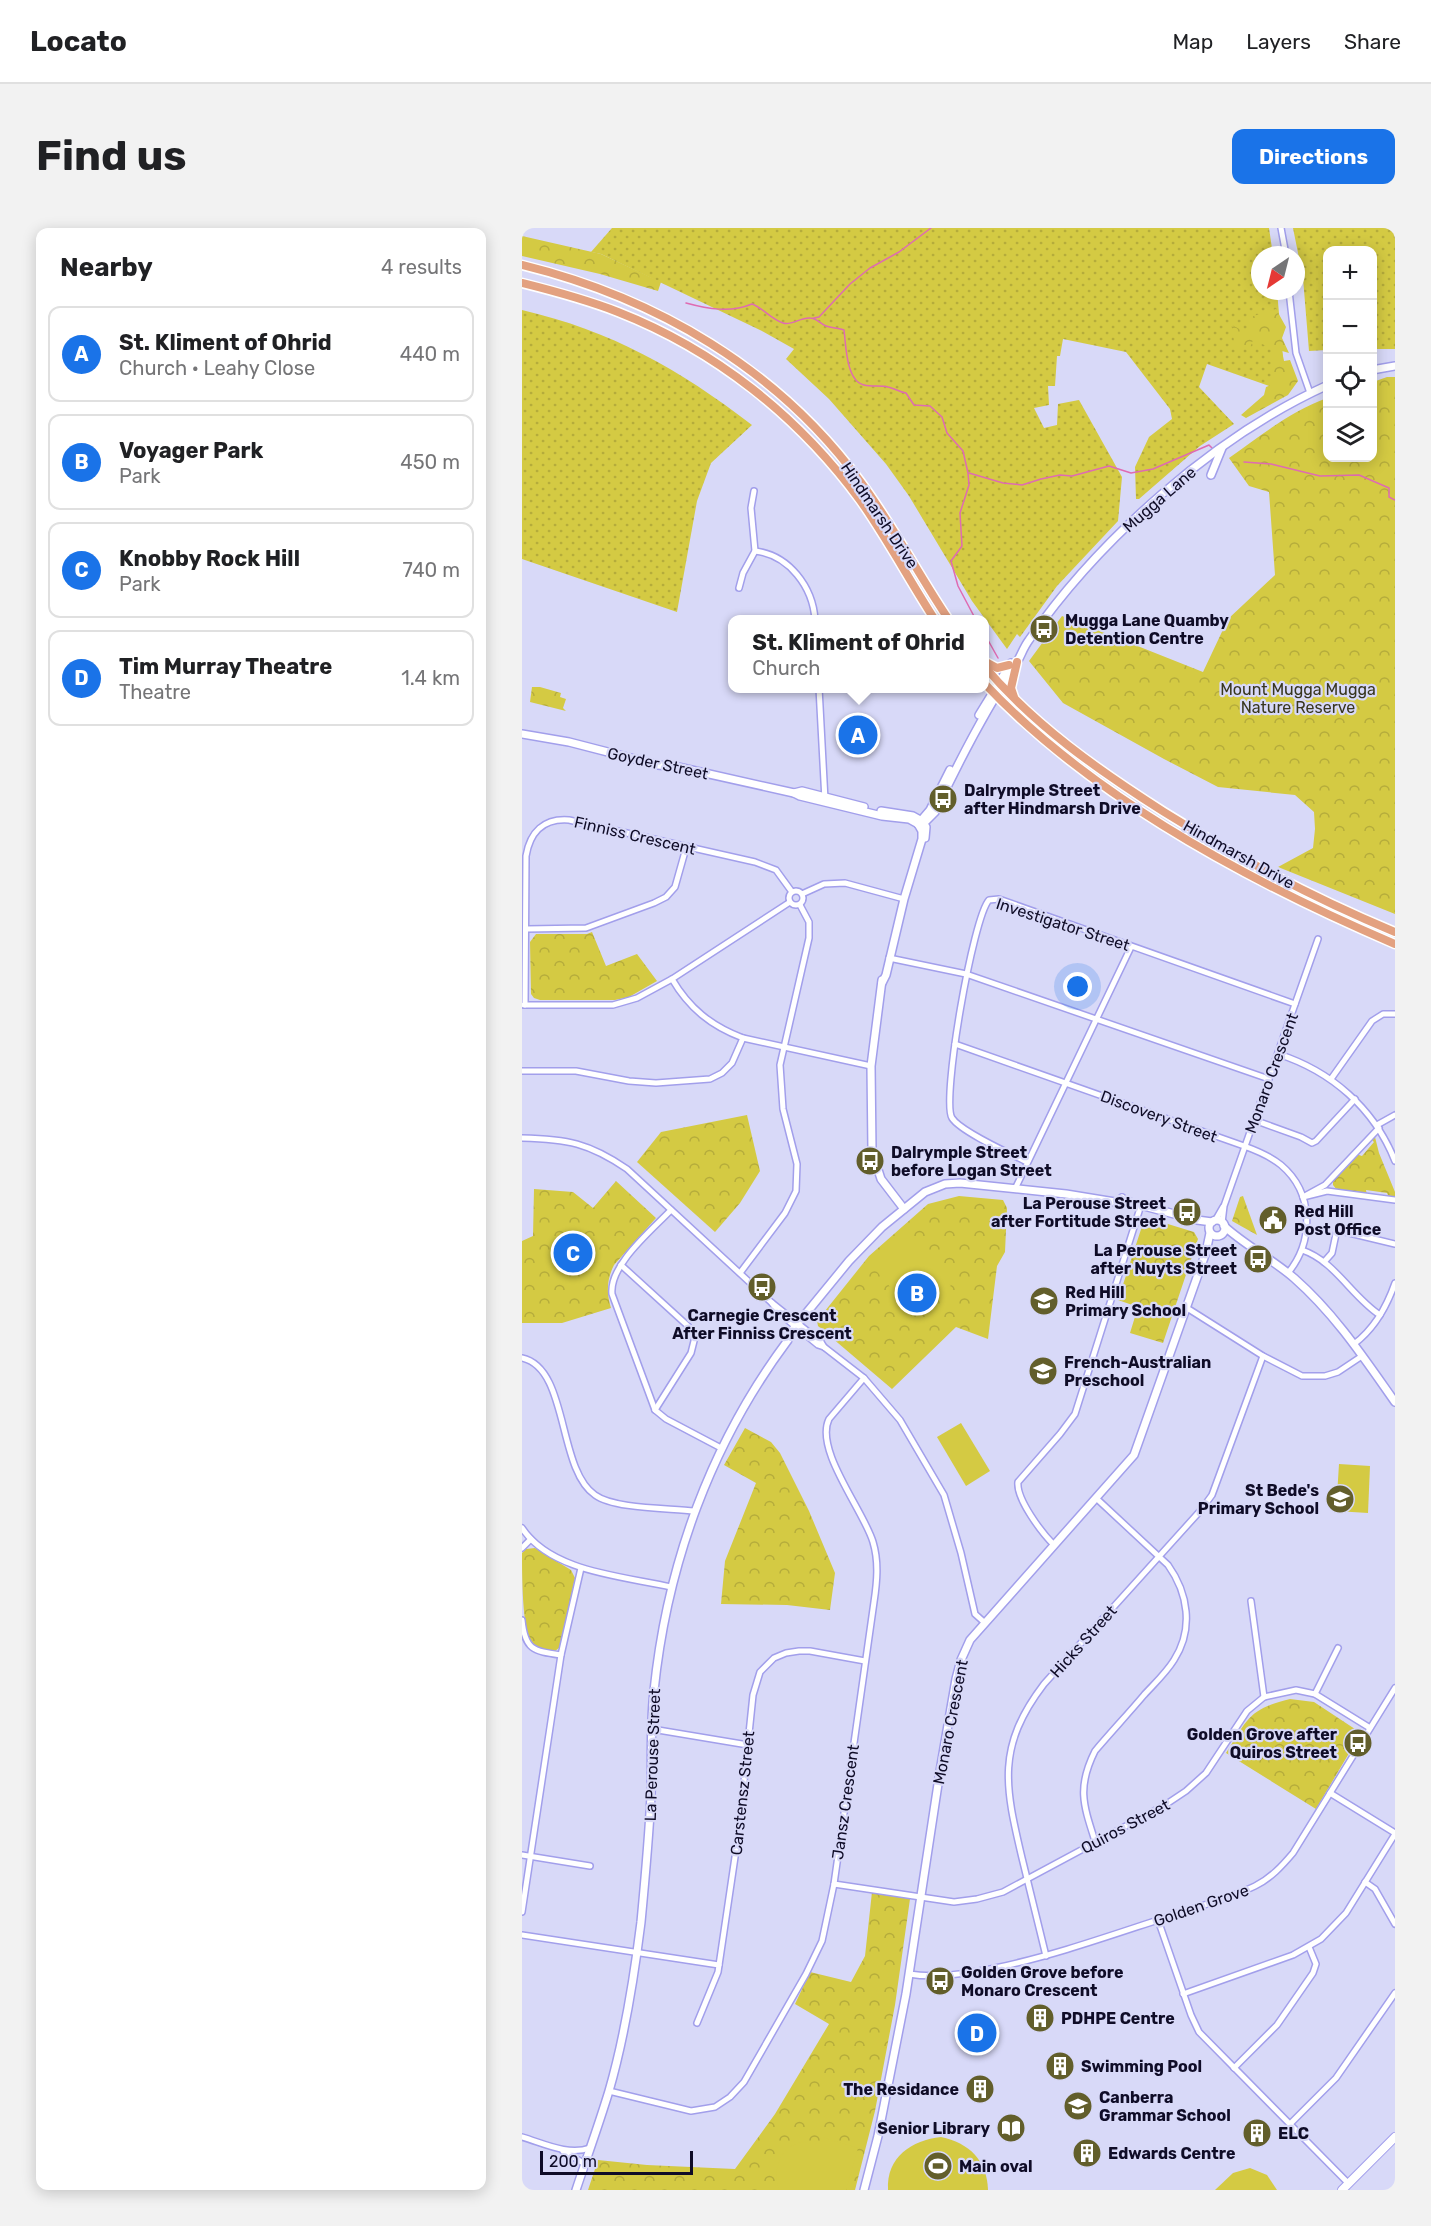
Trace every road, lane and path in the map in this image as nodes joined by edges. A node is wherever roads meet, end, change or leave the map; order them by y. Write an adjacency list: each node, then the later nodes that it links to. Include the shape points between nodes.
1 (1281, 228): 2 (street)
2 (1284, 246)
3 (522, 265): 17 (main road, Hindmarsh Drive, via 586,282 644,306 702,337 770,386 860,480)
4 (522, 283): 16 (main road, Hindmarsh Drive, via 594,303 653,327 704,355 756,392 793,424 844,479)
5 (1290, 300): 9 (street, via 1295,347)
6 (1395, 366): 7 (street)
7 (1377, 369)
8 (1323, 387): 9 (street, Mugga Lane)
9 (1310, 393): 10 (street, Mugga Lane)
10 (1222, 448): 11 (street); 19 (street, Mugga Lane, via 1140,514 1092,561)
11 (1211, 476)
12 (754, 492): 13 (street)
13 (755, 551): 14 (street); 15 (street, via 778,559 798,576 812,601)
14 (739, 588)
15 (814, 615)
16 (932, 615)
17 (946, 615)
18 (989, 664): 19 (main road, via 998,668)
19 (1013, 664): 21 (street, Mugga Lane); 25 (main road, via 1011,688)
20 (989, 672): 21 (main road, Hindmarsh Drive)
21 (999, 684): 24 (street, Mugga Lane); 25 (main road, Hindmarsh Drive)
22 (989, 688): 24 (main road, Hindmarsh Drive)
23 (819, 693): 27 (street)
24 (994, 693): 28 (street, Mugga Lane); 38 (main road, Hindmarsh Drive, via 1048,743 1138,809 1265,883)
25 (1017, 702): 36 (main road, Hindmarsh Drive, via 1076,753 1182,823 1285,880)
26 (522, 734): 27 (street, Goyder Street)
27 (825, 799): 28 (street, Goyder Street)
28 (920, 822): 32 (street, via 921,845)
29 (686, 848): 30 (street, Finniss Crescent, via 768,865); 35 (street, via 675,887 666,897 586,928); 35 (street, Finniss Crescent, via 568,820 545,823 528,843)
30 (792, 892): 31 (street); 33 (street)
31 (802, 894): 32 (street, via 824,884 845,883); 34 (street)
32 (904, 899): 40 (street)
33 (790, 903): 34 (street); 42 (street)
34 (800, 904): 49 (street, via 809,922 809,938)
35 (527, 929): 44 (street, Finniss Crescent)
36 (1395, 932)
37 (1318, 939): 43 (street, Monaro Crescent)
38 (1395, 944)
39 (1131, 947): 41 (street, Investigator Street, via 994,898 985,905); 43 (street, Investigator Street); 46 (street)
40 (889, 958): 41 (street); 51 (street, via 882,983)
41 (966, 974): 46 (street); 48 (street, Investigator Street)
42 (672, 979): 44 (street, via 637,998 613,1005); 47 (street, via 703,1017)
43 (1295, 1004): 50 (street, Monaro Crescent)
44 (523, 1005)
45 (1395, 1014): 54 (street, via 1383,1014 1372,1021)
46 (1096, 1019): 53 (street); 55 (street)
47 (743, 1038): 49 (street); 52 (street, via 732,1063 710,1079 641,1082 591,1072)
48 (955, 1044): 55 (street, Discovery Street); 63 (street, Investigator Street, via 951,1116 965,1129)
49 (785, 1047): 51 (street); 76 (street, via 780,1065 781,1094 797,1164 796,1191 785,1213)
50 (1278, 1054): 53 (street, Monaro Crescent); 54 (street)
51 (872, 1066): 68 (street, via 874,1160 881,1179)
52 (522, 1071)
53 (1269, 1079): 58 (street, Monaro Crescent)
54 (1331, 1079): 56 (street)
55 (1066, 1082): 61 (street, Discovery Street); 63 (street)
56 (1355, 1099): 58 (street, via 1312,1143); 59 (street)
57 (1395, 1115): 59 (street)
58 (1254, 1120): 61 (street, Monaro Crescent)
59 (1378, 1126): 62 (street); 65 (street, via 1325,1185)
60 (522, 1138): 69 (street, via 555,1139 602,1152 627,1169)
61 (1244, 1146): 65 (street, Discovery Street, via 1281,1165); 70 (street, Monaro Crescent)
62 (1395, 1161)
63 (1027, 1162): 64 (street)
64 (1015, 1188): 67 (street, La Perouse Street, via 1122,1198); 68 (street, La Perouse Street, via 945,1184 925,1192)
65 (1302, 1197): 66 (street, via 1327,1191); 72 (street, Discovery Street, via 1307,1221)
66 (1395, 1200)
67 (1141, 1205): 70 (street, La Perouse Street); 93 (street, via 1075,1414 1019,1480 1018,1491)
68 (904, 1209): 80 (street, La Perouse Street, via 868,1240)
69 (671, 1210): 74 (street); 76 (street)
70 (1216, 1228): 75 (street); 78 (street, Monaro Crescent)
71 (1395, 1244): 73 (street, via 1341,1231)
72 (1302, 1250): 73 (street); 75 (street, Discovery Street)
73 (1324, 1262): 79 (street)
74 (621, 1265): 87 (street, via 613,1280 612,1294); 87 (street, via 688,1326 695,1337 691,1353)
75 (1288, 1273): 81 (street)
76 (740, 1274): 80 (street, via 779,1313)
77 (1395, 1283): 79 (street)
78 (1187, 1308): 82 (street); 89 (street, Monaro Crescent, via 1138,1447)
79 (1380, 1315): 81 (street)
80 (798, 1326): 85 (street); 88 (street, La Perouse Street, via 757,1383)
81 (1354, 1344): 83 (street)
82 (1263, 1356): 83 (street, via 1291,1372 1313,1377 1338,1372); 95 (street, Hicks Street, via 1212,1495)
83 (1362, 1356): 86 (street)
84 (522, 1358): 90 (street, via 534,1362 547,1377 573,1458 594,1494 614,1502)
85 (864, 1378): 100 (street, via 900,1420 944,1496 975,1614); 103 (street, Jansz Crescent, via 829,1419 825,1432 875,1552 876,1586)
86 (1395, 1402)
87 (655, 1410): 88 (street)
88 (721, 1448): 90 (street, La Perouse Street)
89 (1096, 1498): 93 (street, Monaro Crescent); 95 (street)
90 (694, 1511): 97 (street, La Perouse Street)
91 (522, 1528): 92 (street)
92 (531, 1539): 94 (street); 96 (street, via 550,1556)
93 (1054, 1545): 100 (street, Monaro Crescent)
94 (522, 1548)
95 (1160, 1556): 112 (street, via 1184,1593 1186,1631 1169,1667 1095,1751 1088,1766 1083,1781 1084,1799); 116 (street, Hicks Street, via 1044,1684 1019,1723 1010,1750 1007,1782)
96 (581, 1568): 97 (street); 102 (street)
97 (671, 1587): 108 (street, La Perouse Street, via 656,1668)
98 (1251, 1601): 106 (street)
99 (522, 1620): 102 (street, via 524,1636 531,1647 537,1652)
100 (985, 1623): 119 (street, Monaro Crescent, via 970,1640 956,1679)
101 (1338, 1648): 105 (street)
102 (561, 1655): 114 (street)
103 (865, 1661): 109 (street, Carstensz Street, via 810,1651 774,1658 760,1672 756,1683); 118 (street, Jansz Crescent)
104 (1395, 1688): 107 (street, Golden Grove)
105 (1315, 1694): 106 (street, via 1296,1690); 107 (street)
106 (1264, 1696): 112 (street, Quiros Street, via 1247,1711 1197,1782 1176,1798)
107 (1370, 1728): 110 (street, Golden Grove)
108 (652, 1729): 109 (street); 125 (street, La Perouse Street)
109 (748, 1744): 127 (street, Carstensz Street)
110 (1330, 1793): 111 (street); 121 (street, Golden Grove, via 1293,1853 1270,1877 1238,1893)
111 (1395, 1834): 117 (street)
112 (1095, 1841): 116 (street, Quiros Street)
113 (522, 1855): 114 (street)
114 (531, 1856): 115 (street); 120 (street)
115 (590, 1866)
116 (1027, 1879): 119 (street, Quiros Street, via 1003,1892 977,1899 954,1902); 126 (street, Hicks Street)
117 (1365, 1882): 122 (street, via 1375,1889); 124 (street, via 1341,1920)
118 (834, 1884): 119 (street, Quiros Street); 133 (street, Jansz Crescent, via 818,1950 744,2082 730,2097 715,2107 692,2111)
119 (922, 1897): 128 (street, Monaro Crescent)
120 (522, 1912)
121 (1158, 1920): 126 (street, Golden Grove); 130 (street)
122 (1395, 1924)
123 (522, 1935): 125 (street)
124 (1309, 1947): 130 (street); 132 (street, via 1316,1964 1313,1973 1277,2025)
125 (637, 1952): 127 (street); 133 (street, La Perouse Street)
126 (1046, 1956): 128 (street, Golden Grove, via 975,1972)
127 (719, 1965): 131 (street, Carstensz Street)
128 (909, 1974): 142 (street, Monaro Crescent)
129 (1395, 1993): 134 (street, via 1336,2078)
130 (1183, 1994): 132 (street, via 1199,2032)
131 (697, 2023)
132 (1234, 2068): 134 (street)
133 (609, 2091): 137 (street, La Perouse Street)
134 (1290, 2124): 140 (street)
135 (522, 2137): 138 (street)
136 (1395, 2137): 140 (main road)
137 (590, 2148): 138 (street); 139 (street, La Perouse Street)
138 (559, 2149): 139 (street)
139 (585, 2164): 141 (street, La Perouse Street)
140 (1349, 2184): 143 (main road)
141 (576, 2190)
142 (864, 2190)
143 (1342, 2190)

